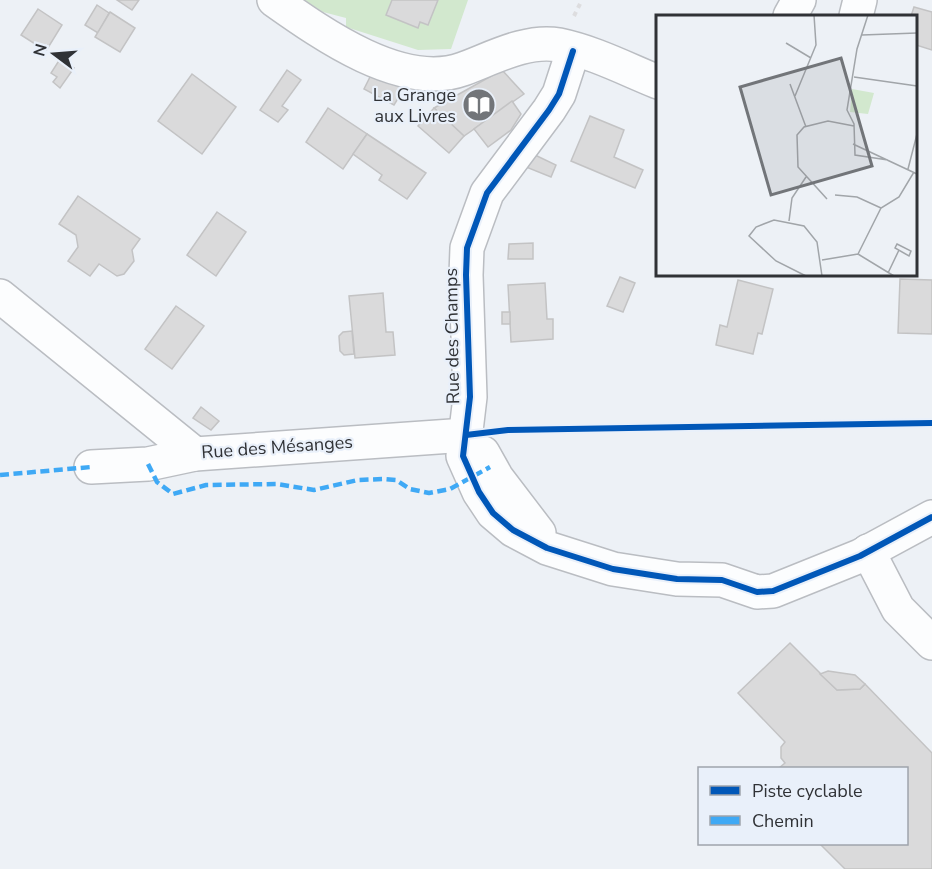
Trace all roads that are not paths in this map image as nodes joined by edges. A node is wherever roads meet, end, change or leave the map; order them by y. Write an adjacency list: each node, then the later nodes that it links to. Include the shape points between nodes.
1 (274, 0): 6 (street, via 325,37 392,66 422,74 445,75 526,47 558,45)
2 (799, 0): 4 (street)
3 (860, 0): 5 (street)
4 (791, 15)
5 (856, 15)
6 (573, 51): 7 (street); 9 (street, Rue des Champs, via 559,94 487,193 467,248 470,397)
7 (656, 82)
8 (0, 296): 10 (street, Rue des Mésanges)
9 (466, 435): 10 (street, Rue des Mésanges); 13 (street, via 481,450 547,548 613,569 677,579 722,580 757,592 773,591)
10 (195, 454): 11 (street, via 148,464)
11 (91, 467)
12 (932, 518): 13 (street)
13 (868, 551): 14 (street, via 898,609)
14 (932, 643)

